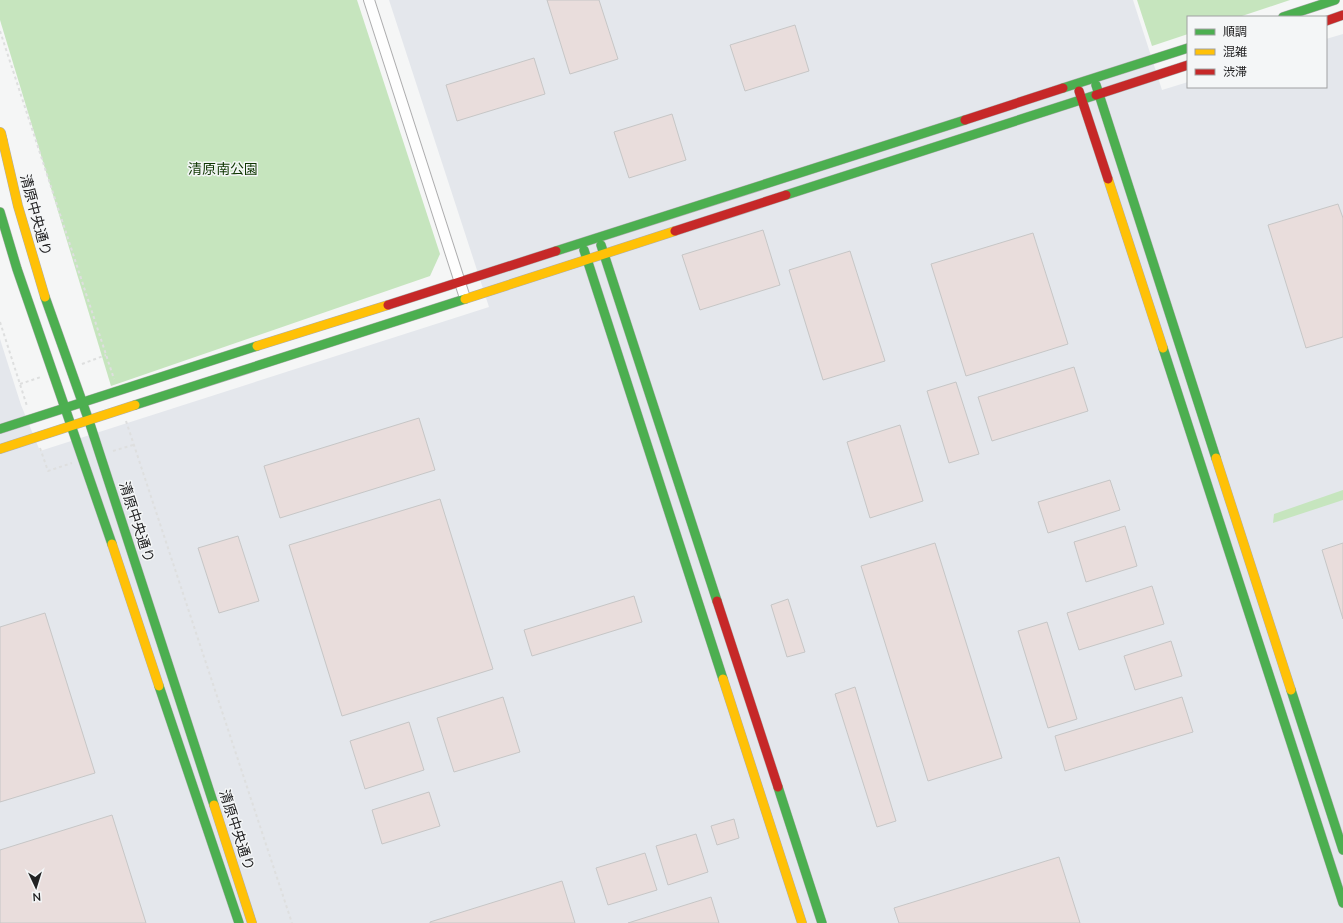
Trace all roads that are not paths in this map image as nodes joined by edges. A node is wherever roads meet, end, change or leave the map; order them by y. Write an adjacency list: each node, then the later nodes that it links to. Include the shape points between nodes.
1 (369, 0): 20 (street)
2 (1335, 0): 4 (main road)
3 (1343, 15): 5 (main road)
4 (1286, 16)
5 (1327, 21)
6 (1187, 48): 8 (main road)
7 (1187, 65): 10 (main road)
8 (1094, 79): 9 (main road); 10 (main road)
9 (1077, 85): 11 (main road); 16 (main road)
10 (1099, 93): 11 (main road); 28 (main road)
11 (1081, 99): 18 (main road); 29 (main road)
12 (0, 129): 14 (main road, 清原中央通り)
13 (0, 132): 14 (main road)
14 (3, 142): 22 (main road, 清原中央通り, via 24,229)
15 (0, 212): 23 (main road, 清原中央通り, via 17,269)
16 (598, 237): 17 (main road); 18 (main road)
17 (582, 242): 19 (main road); 20 (main road)
18 (603, 253): 19 (main road); 33 (main road)
19 (587, 258): 21 (main road); 32 (main road)
20 (460, 281): 21 (street); 22 (main road)
21 (465, 298): 24 (main road)
22 (82, 402): 23 (main road); 24 (main road, 清原中央通り)
23 (66, 407): 25 (main road, 清原中央通り); 26 (main road)
24 (89, 421): 25 (main road); 31 (main road, 清原中央通り)
25 (72, 426): 27 (main road); 30 (main road, 清原中央通り)
26 (0, 429)
27 (0, 449)
28 (1343, 850)
29 (1343, 903)
30 (239, 923)
31 (252, 923)
32 (802, 923)
33 (822, 923)

